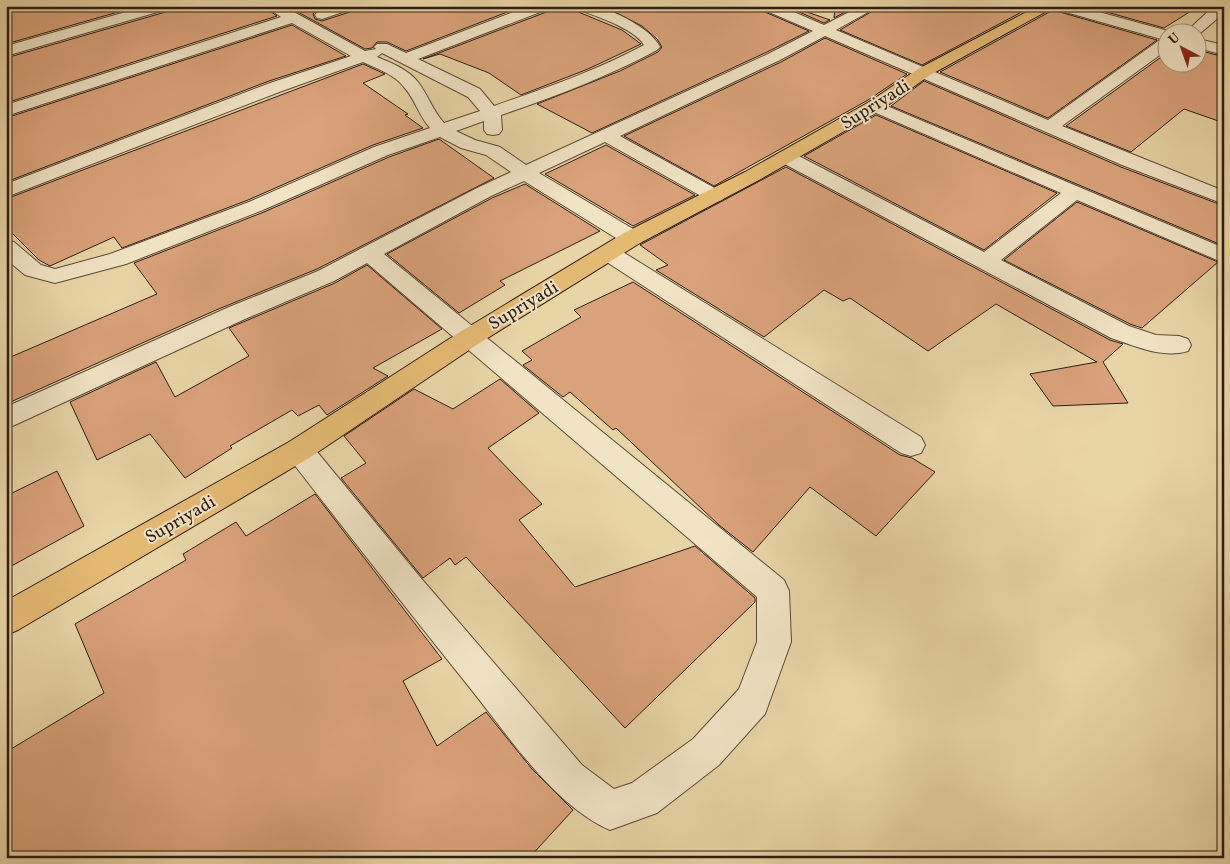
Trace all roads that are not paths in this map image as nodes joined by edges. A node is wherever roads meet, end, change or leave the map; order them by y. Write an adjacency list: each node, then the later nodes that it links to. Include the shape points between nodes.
1 (163, 6): 21 (street)
2 (272, 6): 13 (street)
3 (306, 6): 12 (street)
4 (347, 6): 12 (street)
5 (543, 6): 23 (street)
6 (582, 6): 27 (street, via 639,32 648,38 652,47 593,76)
7 (767, 6): 16 (street)
8 (872, 6): 16 (street)
9 (1049, 6): 24 (main road, Supriyadi)
10 (1060, 6): 17 (street)
11 (1223, 6): 14 (street)
12 (322, 15): 15 (street)
13 (293, 18): 19 (street); 26 (street)
14 (1205, 22)
15 (338, 23)
16 (825, 31): 24 (street); 30 (street)
17 (1158, 33)
18 (1208, 46): 22 (street)
19 (367, 48): 23 (street, via 385,49); 29 (street, via 411,84); 34 (street, via 276,87)
20 (1158, 48): 28 (street)
21 (6, 50)
22 (1224, 50)
23 (406, 58): 27 (street, via 474,93)
24 (924, 72): 25 (main road, Supriyadi); 28 (street)
25 (874, 106): 32 (main road, Supriyadi); 35 (street)
26 (6, 111)
27 (492, 114): 29 (street); 31 (street)
28 (1051, 126): 37 (street)
29 (441, 130): 31 (street, via 468,144); 39 (street, via 381,151 256,206 86,269 55,276 33,270)
30 (607, 136): 33 (street); 36 (street)
31 (493, 151): 33 (street)
32 (786, 157): 36 (main road, Supriyadi); 43 (street)
33 (525, 173): 38 (street); 40 (street)
34 (6, 191)
35 (1075, 192): 42 (street); 43 (street)
36 (715, 196): 38 (main road, Supriyadi)
37 (1224, 198)
38 (632, 238): 41 (main road, Supriyadi)
39 (6, 247)
40 (370, 254): 44 (street); 46 (street)
41 (610, 254): 44 (main road, Supriyadi); 47 (street)
42 (1224, 256)
43 (985, 262): 45 (street, via 1120,332 1155,344)
44 (469, 338): 48 (main road, Supriyadi); 48 (street, via 773,591 774,642 752,701 706,752 643,799 610,810 568,779)
45 (1179, 345)
46 (6, 419)
47 (911, 445)
48 (299, 450): 49 (main road, Supriyadi)
49 (6, 619)

